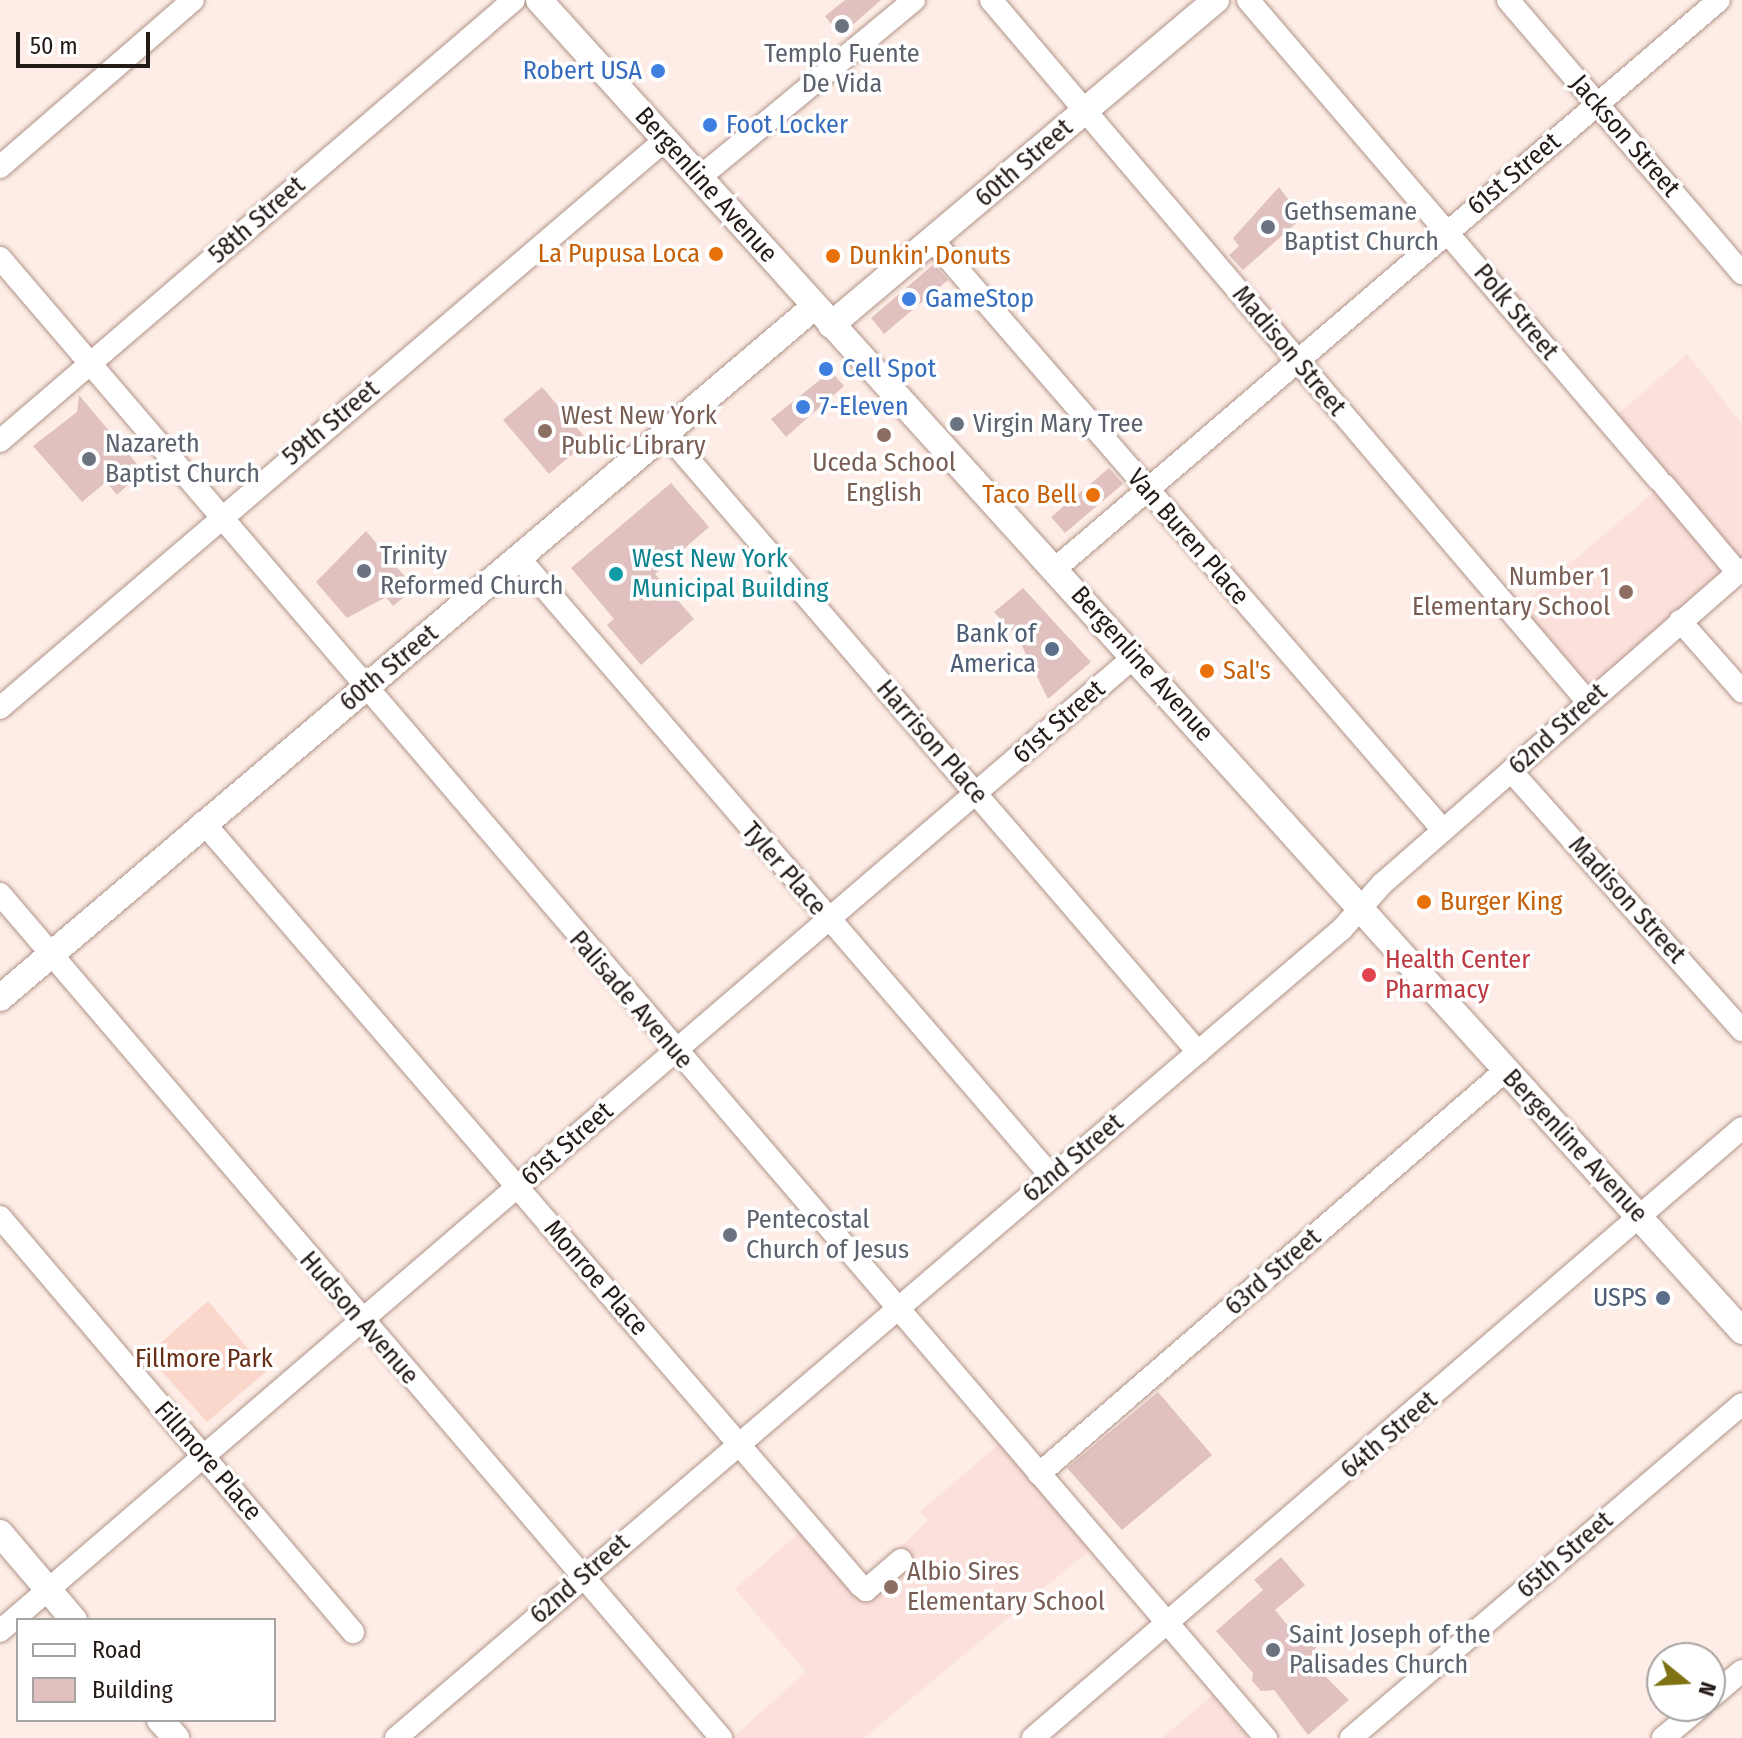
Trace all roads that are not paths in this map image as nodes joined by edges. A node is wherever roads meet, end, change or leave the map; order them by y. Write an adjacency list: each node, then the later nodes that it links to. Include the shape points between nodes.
1 (193, 0): 13 (street)
2 (514, 0): 21 (street, 58th Street)
3 (539, 0): 12 (street, Bergenline Avenue)
4 (991, 0): 11 (street, Madison Street)
5 (1216, 0): 11 (street, 60th Street)
6 (1248, 0): 15 (street, Polk Street)
7 (1508, 0): 10 (street, Jackson Street)
8 (1719, 0): 10 (street, 61st Street)
9 (909, 1): 14 (street)
10 (1597, 104): 15 (street, 61st Street); 18 (street, Jackson Street)
11 (1085, 110): 16 (street, 60th Street); 20 (street, Madison Street)
12 (665, 140): 14 (street, Bergenline Avenue); 25 (street, 59th Street)
13 (0, 167)
14 (699, 178): 19 (street, Bergenline Avenue)
15 (1447, 231): 20 (street, 61st Street); 28 (street, Polk Street)
16 (934, 242): 19 (street, 60th Street); 24 (street, Van Buren Place)
17 (0, 258): 21 (street, Palisade Avenue)
18 (1742, 273)
19 (823, 315): 22 (street, 60th Street); 27 (street, Bergenline Avenue)
20 (1297, 360): 24 (street, 61st Street); 33 (street, Madison Street)
21 (91, 362): 23 (street, 58th Street); 25 (street, Palisade Avenue)
22 (665, 432): 26 (street, 60th Street); 36 (street, Harrison Place)
23 (0, 441)
24 (1147, 491): 27 (street, 61st Street); 38 (street, Van Buren Place)
25 (221, 517): 31 (street, Palisade Avenue); 34 (street, 59th Street)
26 (519, 558): 31 (street, 60th Street); 41 (street, Tyler Place)
27 (1055, 569): 30 (street, Bergenline Avenue)
28 (1740, 571): 29 (street, 62nd Street)
29 (1680, 621): 32 (street); 33 (street, 62nd Street)
30 (1134, 657): 36 (street, 61st Street); 40 (street, Bergenline Avenue)
31 (364, 688): 37 (street, 60th Street); 45 (street, Palisade Avenue)
32 (1742, 691)
33 (1588, 702): 35 (street, 62nd Street)
34 (0, 708)
35 (1511, 771): 38 (street, 62nd Street); 44 (street, Madison Street)
36 (976, 793): 41 (street, 61st Street); 46 (street, Harrison Place)
37 (203, 822): 42 (street, 60th Street); 50 (street, Monroe Place)
38 (1443, 830): 40 (street, 62nd Street)
39 (0, 894): 42 (street, Hudson Avenue)
40 (1362, 907): 46 (street, 62nd Street); 47 (street, Bergenline Avenue)
41 (828, 920): 45 (street, 61st Street); 49 (street, Tyler Place)
42 (51, 955): 43 (street, 60th Street); 54 (street, Hudson Avenue)
43 (0, 998)
44 (1742, 1030)
45 (674, 1052): 50 (street, 61st Street); 53 (street, Palisade Avenue)
46 (1198, 1052): 49 (street, 62nd Street)
47 (1506, 1070): 51 (street, Bergenline Avenue); 59 (street, 63rd Street)
48 (1742, 1128): 51 (street, 64th Street)
49 (1052, 1177): 53 (street, 62nd Street)
50 (517, 1186): 54 (street, 61st Street); 57 (street, Monroe Place)
51 (1640, 1216): 55 (street, Bergenline Avenue); 65 (street, 64th Street)
52 (0, 1217): 58 (street, Fillmore Place)
53 (895, 1307): 57 (street, 62nd Street); 59 (street, Palisade Avenue)
54 (360, 1320): 58 (street, 61st Street); 62 (street, Hudson Avenue)
55 (1742, 1331)
56 (1742, 1404): 77 (street, 65th Street)
57 (738, 1443): 61 (street, Monroe Place, via 866,1590); 62 (street, 62nd Street)
58 (204, 1456): 63 (street, 61st Street); 67 (street, Fillmore Place)
59 (1039, 1474): 65 (street, Palisade Avenue)
60 (0, 1533): 63 (street)
61 (901, 1560)
62 (583, 1577): 72 (street, Hudson Avenue); 74 (street, 62nd Street)
63 (48, 1589): 64 (street); 66 (street, 61st Street)
64 (72, 1618)
65 (1168, 1623): 75 (street, 64th Street); 76 (street, Palisade Avenue)
66 (0, 1631)
67 (353, 1632)
68 (1742, 1671): 69 (street)
69 (1726, 1684)
70 (162, 1722): 73 (street)
71 (1682, 1722): 78 (street)
72 (714, 1736)
73 (176, 1738)
74 (396, 1738)
75 (1033, 1738)
76 (1266, 1738)
77 (1351, 1738)
78 (1663, 1738)

